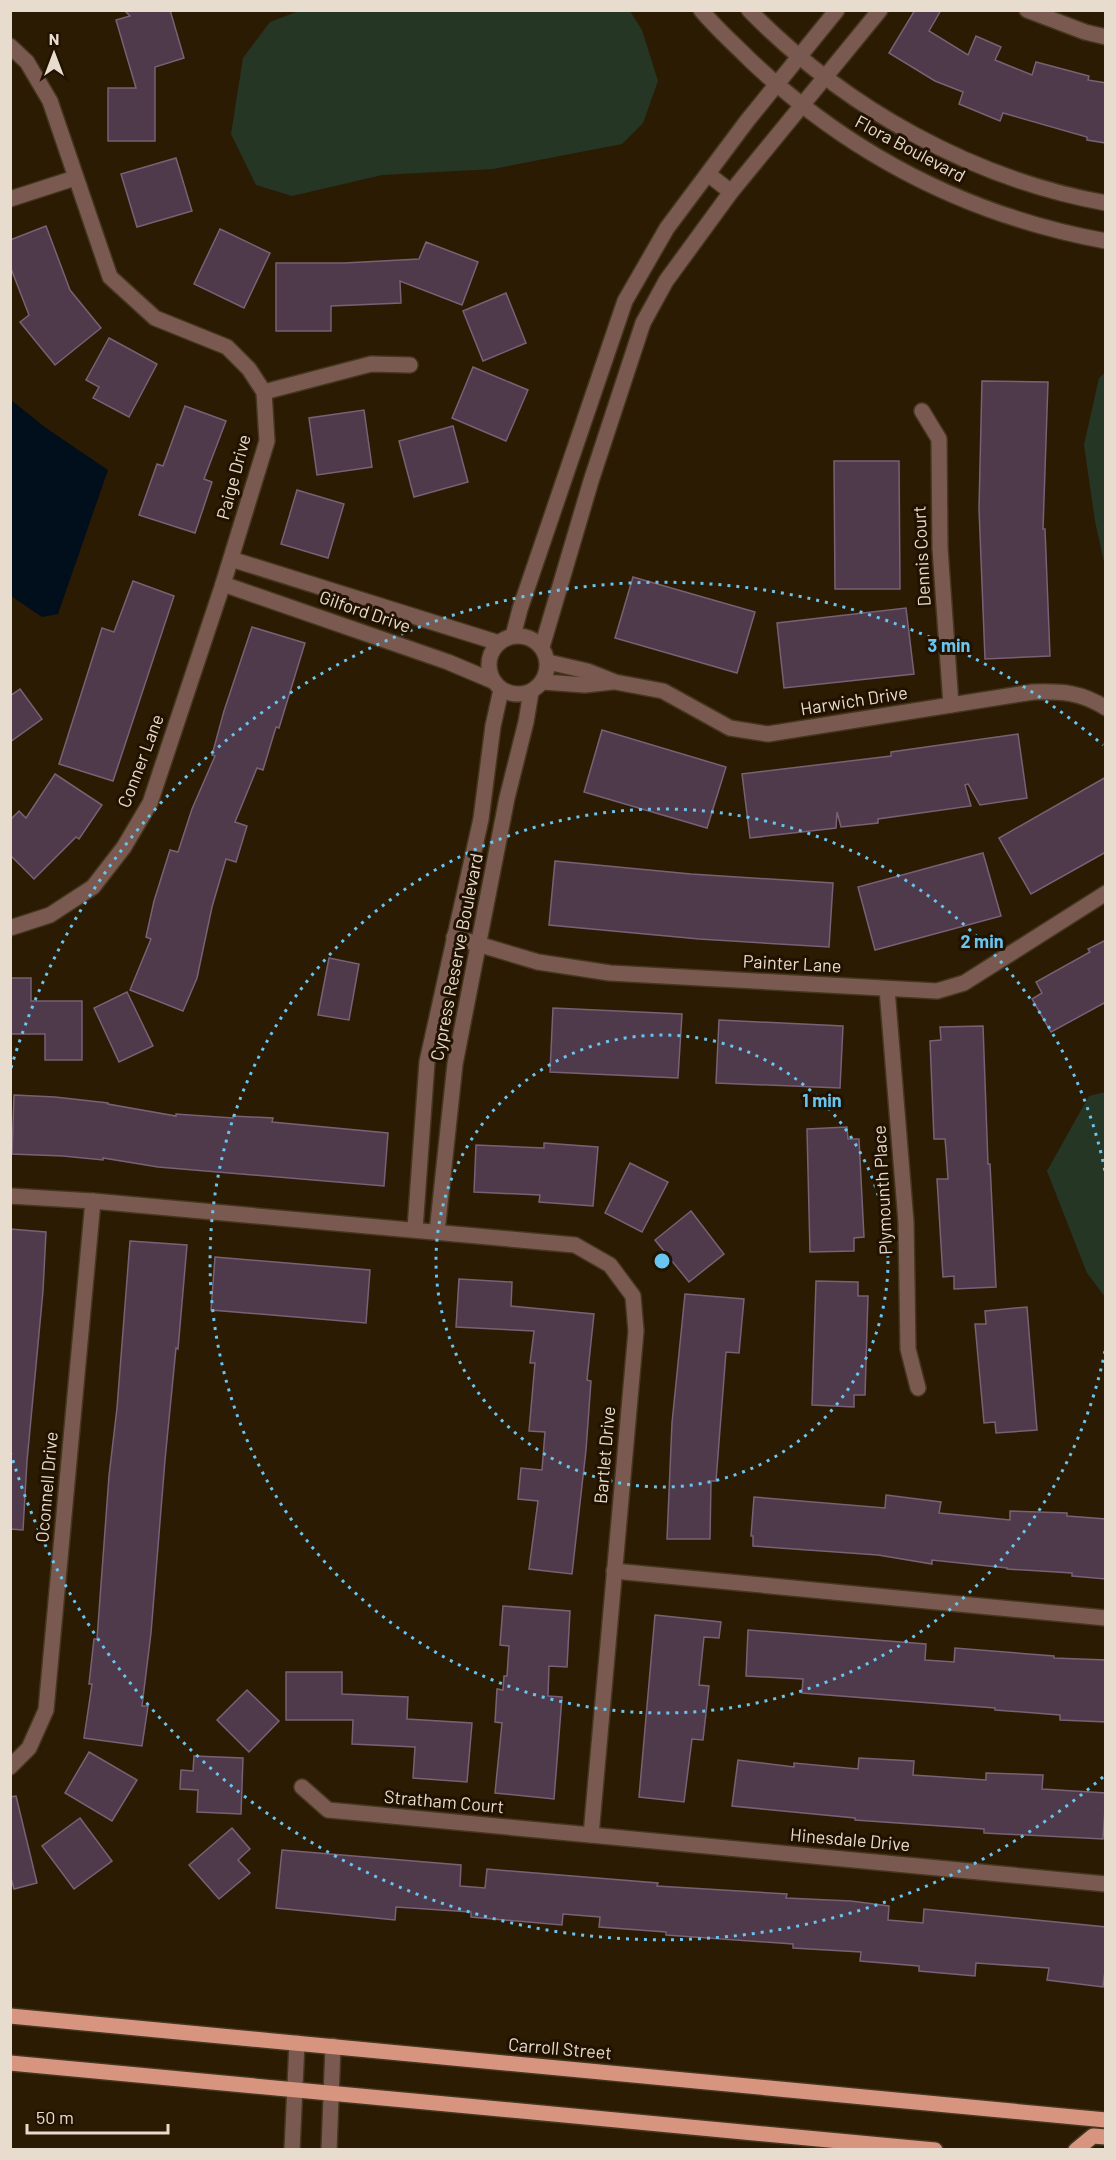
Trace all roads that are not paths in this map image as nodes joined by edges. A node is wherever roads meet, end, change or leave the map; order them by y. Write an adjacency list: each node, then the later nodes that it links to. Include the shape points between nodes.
1 (701, 10): 10 (street, Flora Boulevard)
2 (749, 10): 8 (street, Flora Boulevard)
3 (837, 10): 8 (street)
4 (880, 10): 9 (street)
5 (1027, 10): 6 (street)
6 (1106, 37)
7 (10, 46): 13 (street, Paige Drive, via 27,62 50,101)
8 (799, 57): 9 (street, Flora Boulevard); 10 (street)
9 (826, 78): 11 (street); 16 (street, Flora Boulevard, via 864,105 968,161 1013,178)
10 (777, 85): 11 (street, Flora Boulevard); 12 (street)
11 (801, 105): 14 (street); 17 (street, Flora Boulevard, via 879,159 959,198 1034,225)
12 (708, 174): 14 (street); 20 (street, via 667,228 626,301)
13 (75, 178): 15 (street); 19 (street, Paige Drive, via 110,277 155,318 227,347 249,369)
14 (730, 192): 22 (street, via 666,281 643,323)
15 (10, 199)
16 (1106, 203)
17 (1106, 241)
18 (410, 365): 19 (street, via 371,364)
19 (264, 393): 23 (street, Paige Drive, via 267,441)
20 (590, 404): 22 (street); 25 (street, via 520,609)
21 (922, 411): 32 (street, Dennis Court, via 939,439 940,548)
22 (613, 415): 26 (street)
23 (231, 559): 24 (street, Paige Drive); 25 (street, Gilford Drive)
24 (223, 584): 30 (street, Gilford Drive, via 448,662); 35 (street, Conner Lane, via 150,803 124,847 93,887 50,915)
25 (506, 639): 26 (street, via 529,637); 30 (street, via 491,654 488,668)
26 (542, 647): 27 (street)
27 (548, 662): 28 (street); 29 (street, Harwich Drive)
28 (543, 682): 29 (street, Harwich Drive); 31 (street)
29 (615, 682): 32 (street, Harwich Drive, via 663,692 730,728 768,734)
30 (497, 685): 31 (street, via 510,694); 36 (street, Cypress Reserve Boulevard, via 481,819)
31 (531, 692): 37 (street, Cypress Reserve Boulevard)
32 (951, 705): 33 (street, Harwich Drive, via 1066,691)
33 (1106, 708)
34 (1106, 893): 38 (street, Painter Lane, via 964,982 937,991)
35 (10, 928)
36 (454, 937): 37 (street, Painter Lane); 41 (street, Cypress Reserve Boulevard, via 428,1062)
37 (477, 945): 38 (street, Painter Lane, via 538,963 610,973); 42 (street, Cypress Reserve Boulevard, via 455,1064)
38 (887, 989): 43 (street, Plymounth Place, via 906,1222 908,1349)
39 (10, 1196): 40 (street)
40 (93, 1201): 41 (street); 46 (street, Oconnell Drive, via 46,1710 29,1748)
41 (415, 1230): 42 (street)
42 (437, 1232): 44 (street, Bartlet Drive, via 575,1245 610,1264 633,1296 636,1331)
43 (918, 1388)
44 (614, 1571): 45 (street); 48 (street, Bartlet Drive)
45 (1106, 1618)
46 (10, 1767)
47 (302, 1787): 48 (street, Stratham Court, via 328,1810)
48 (591, 1835): 49 (street, Hinesdale Drive)
49 (1106, 1884)
50 (10, 2016): 51 (main road, Carroll Street)
51 (297, 2043): 52 (main road, Carroll Street); 54 (street)
52 (333, 2046): 55 (street); 56 (main road, Carroll Street)
53 (10, 2063): 54 (main road)
54 (294, 2089): 55 (main road); 58 (street)
55 (331, 2092): 59 (street); 60 (main road)
56 (1106, 2121)
57 (1106, 2137): 61 (main road, via 1094,2136)
58 (292, 2150)
59 (329, 2150)
60 (935, 2150)
61 (1076, 2150)

